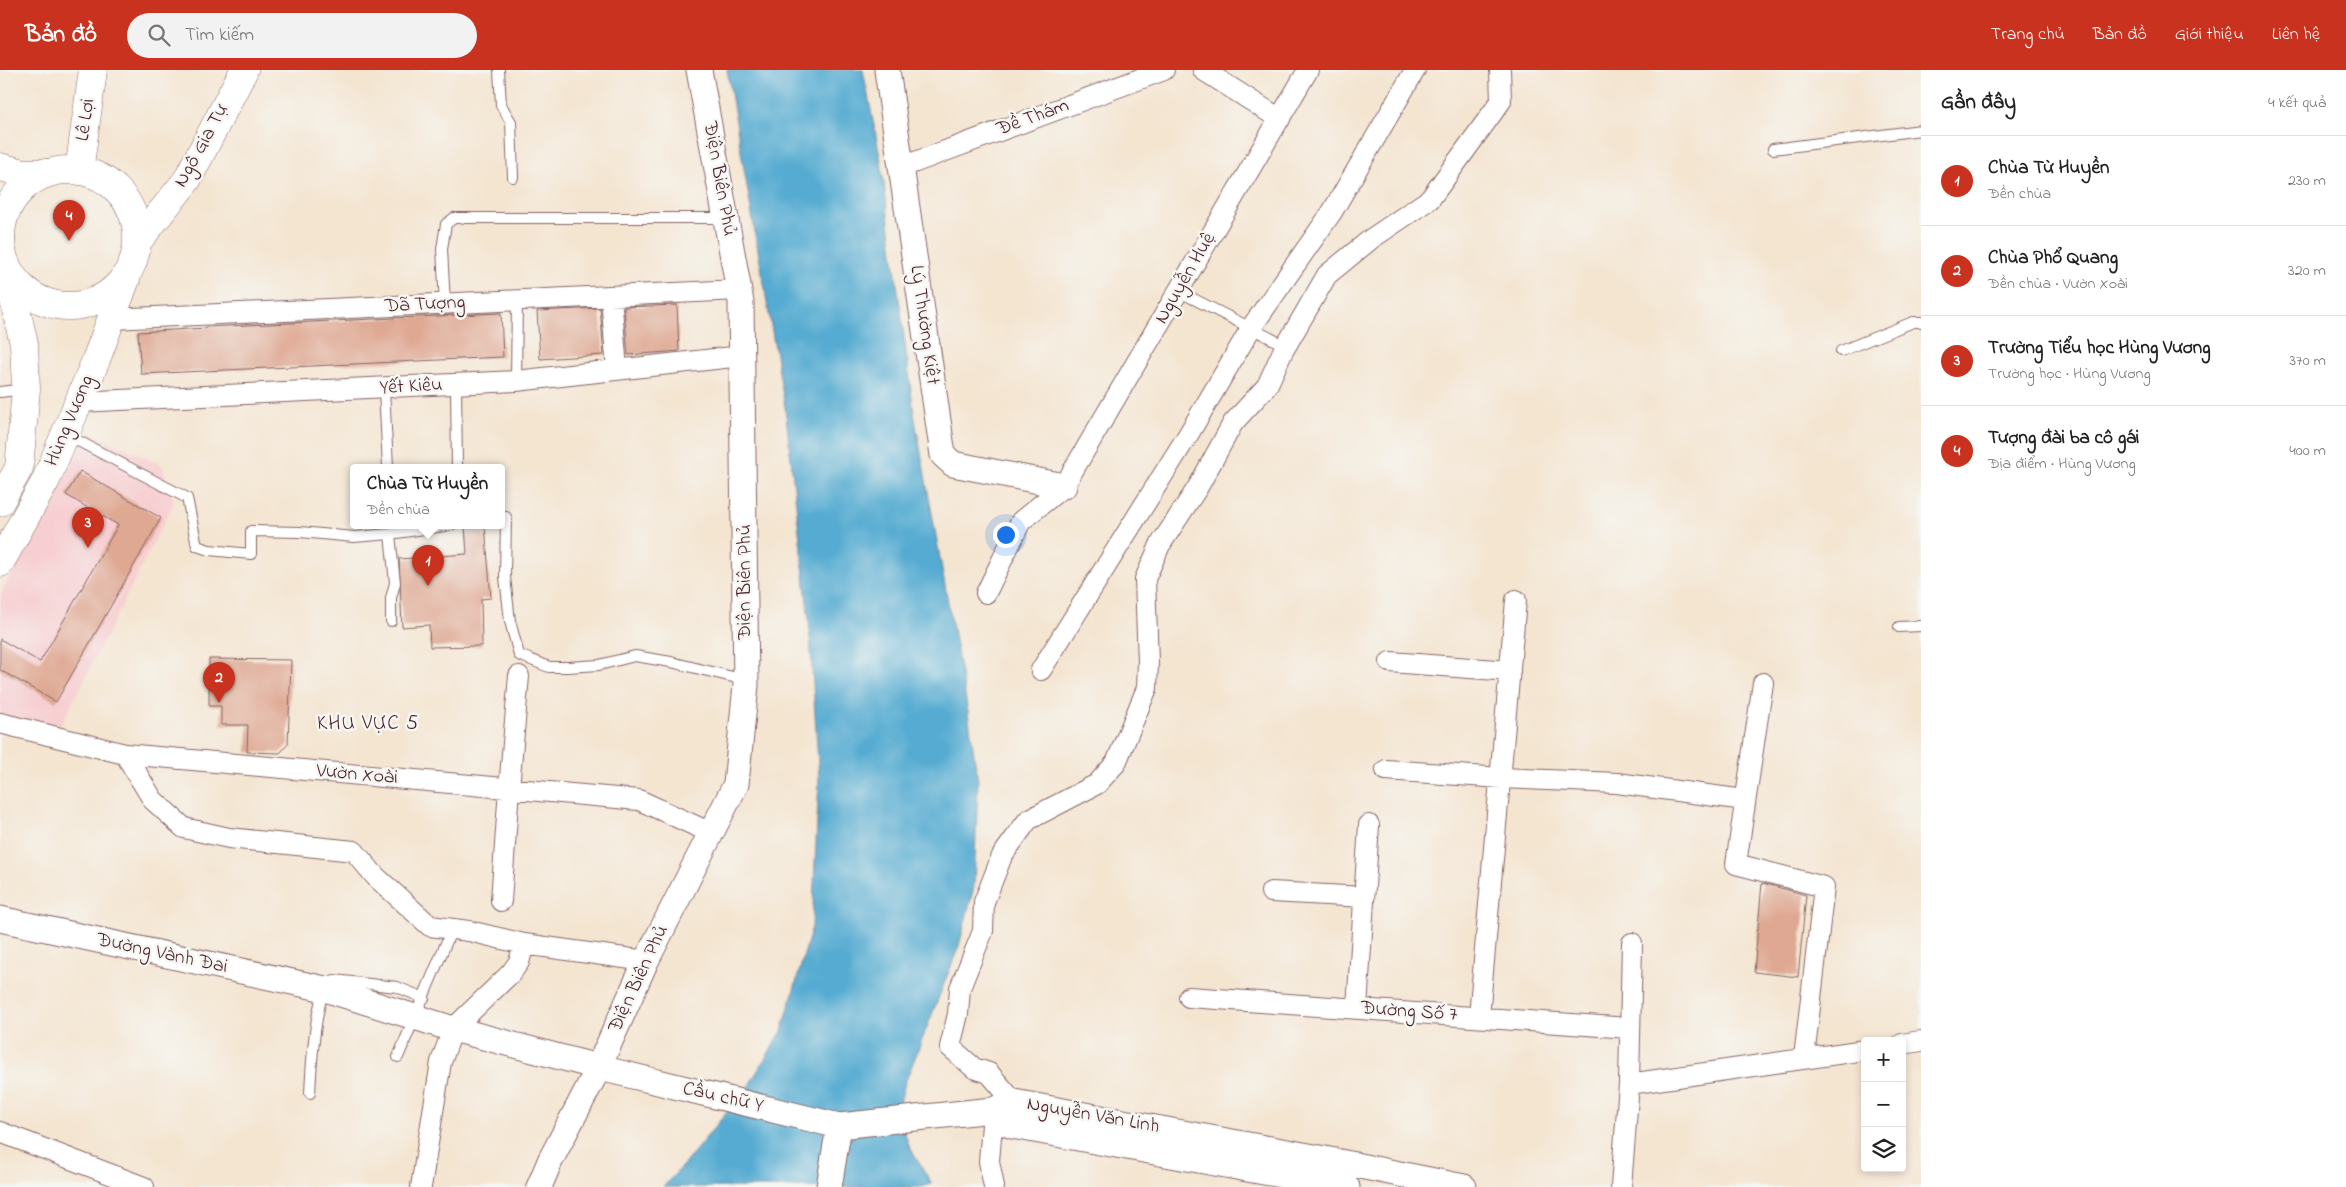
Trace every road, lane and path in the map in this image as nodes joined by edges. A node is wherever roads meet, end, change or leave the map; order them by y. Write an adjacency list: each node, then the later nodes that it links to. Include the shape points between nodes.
1 (93, 70): 16 (main road, Lê Lợi)
2 (244, 70): 20 (main road, Ngô Gia Tự, via 187,180)
3 (499, 70): 18 (lane, via 501,105 511,122)
4 (699, 70): 19 (street, Điện Biên Phủ)
5 (887, 70): 14 (street, Lý Thường Kiệt)
6 (1164, 70): 14 (street, Đề Thám)
7 (1203, 70): 11 (street)
8 (1308, 70): 11 (street, Nguyễn Huệ)
9 (1415, 70): 30 (street, via 1332,212)
10 (1500, 70): 31 (street, via 1501,101 1430,199 1371,239 1327,275)
11 (1280, 119): 24 (street, Nguyễn Huệ)
12 (1921, 130): 13 (lane)
13 (1773, 149)
14 (902, 166): 45 (street, Lý Thường Kiệt, via 942,456 952,464)
15 (0, 167): 17 (main road)
16 (79, 171): 17 (main road); 20 (main road, via 98,176 128,203 135,222)
17 (47, 174): 21 (main road, via 14,198 4,217)
18 (513, 177)
19 (726, 218): 23 (street, Điện Biên Phủ); 27 (lane, via 454,218 446,224 442,250)
20 (137, 242): 22 (main road)
21 (2, 244): 22 (main road, via 15,279 30,295 51,304 73,307 94,302 114,291); 38 (main road, Hùng Vương, via 24,344)
22 (128, 274): 28 (main road, Hùng Vương)
23 (739, 290): 25 (street, Dã Tượng); 33 (street, Điện Biên Phủ)
24 (1178, 292): 30 (lane); 45 (street, Nguyễn Huệ)
25 (611, 296): 26 (street, Dã Tượng); 34 (street)
26 (516, 300): 27 (street, Dã Tượng); 35 (lane)
27 (446, 304): 28 (street, Dã Tượng)
28 (110, 320): 39 (main road, Hùng Vương)
29 (1921, 322): 32 (lane, via 1913,322)
30 (1251, 328): 31 (lane); 57 (street)
31 (1286, 346): 93 (street, via 1267,386 1234,423 1160,545 1145,579 1147,688 1116,763 1097,784 1028,820 1002,856 984,902 983,931 960,988 950,1047 974,1068 990,1073)
32 (1841, 351)
33 (742, 356): 34 (street, Yết Kiêu); 60 (street, Điện Biên Phủ)
34 (617, 370): 35 (street, Yết Kiêu)
35 (516, 381): 36 (street, Yết Kiêu)
36 (456, 385): 37 (street, Yết Kiêu); 42 (lane)
37 (384, 389): 39 (street, Yết Kiêu); 41 (lane)
38 (13, 390): 43 (main road, Hùng Vương)
39 (78, 402): 40 (main road, Hùng Vương)
40 (65, 434): 44 (main road, Hùng Vương); 49 (lane, via 186,498 197,546 209,550 251,554 251,531 354,537)
41 (388, 464)
42 (457, 464)
43 (19, 468): 44 (main road); 46 (main road, Hùng Vương)
44 (46, 480): 50 (main road, Hùng Vương)
45 (1064, 486): 51 (street, via 1021,521)
46 (0, 502)
47 (505, 517): 60 (lane, via 510,621 519,655 549,667 599,665 635,656)
48 (424, 529): 49 (lane)
49 (390, 534): 53 (lane, via 396,583 391,598)
50 (0, 563)
51 (986, 593)
52 (1516, 600): 58 (street)
53 (391, 621)
54 (1921, 626): 55 (lane)
55 (1898, 627)
56 (1390, 662): 58 (street)
57 (1041, 670)
58 (1510, 671): 65 (street)
59 (519, 676): 66 (street)
60 (746, 680): 69 (street, Điện Biên Phủ, via 736,784)
61 (1763, 683): 67 (street)
62 (0, 723): 63 (street, Vườn Xoài)
63 (125, 754): 66 (street, Vườn Xoài); 74 (street, via 153,800 184,828 229,838 354,851 375,876 430,926)
64 (1386, 770): 65 (street)
65 (1501, 778): 67 (street, via 1618,783); 82 (street)
66 (508, 788): 69 (street, Vườn Xoài, via 640,800); 72 (street)
67 (1745, 800): 89 (street, via 1736,864 1824,887)
68 (1369, 825): 71 (street)
69 (711, 832): 77 (street, Điện Biên Phủ)
70 (1271, 892): 71 (street)
71 (1364, 898): 81 (street)
72 (501, 901)
73 (0, 920): 78 (street, Đường Vành Đai)
74 (452, 929): 76 (street); 80 (lane)
75 (1632, 943): 83 (street)
76 (524, 944): 77 (street); 84 (street, via 512,973)
77 (646, 960): 90 (street, Điện Biên Phủ)
78 (325, 989): 80 (street, Đường Vành Đai); 92 (lane, via 312,1056)
79 (1189, 997): 81 (street, Đường Số 7)
80 (420, 1008): 84 (street, Đường Vành Đai); 88 (lane)
81 (1357, 1008): 82 (street, Đường Số 7)
82 (1479, 1017): 83 (street, Đường Số 7)
83 (1629, 1028): 91 (street)
84 (453, 1029): 90 (street, Cầu chữ Y); 98 (street, via 441,1062)
85 (1921, 1041): 86 (street)
86 (1906, 1043)
87 (1861, 1051): 89 (street)
88 (398, 1057)
89 (1804, 1058): 91 (street)
90 (600, 1068): 94 (street, Cầu chữ Y); 99 (street, Điện Biên Phủ)
91 (1629, 1084): 104 (street)
92 (310, 1092)
93 (1006, 1113): 94 (street, Cầu chữ Y); 96 (street, Nguyễn Văn Linh); 101 (street, via 992,1124 989,1161)
94 (839, 1126): 100 (street)
95 (0, 1132): 97 (street)
96 (1323, 1170): 102 (street, Nguyễn Văn Linh); 103 (street, Nguyễn Văn Linh)
97 (144, 1187)
98 (422, 1187)
99 (539, 1187)
100 (828, 1187)
101 (994, 1187)
102 (1347, 1187)
103 (1464, 1187)
104 (1621, 1187)

